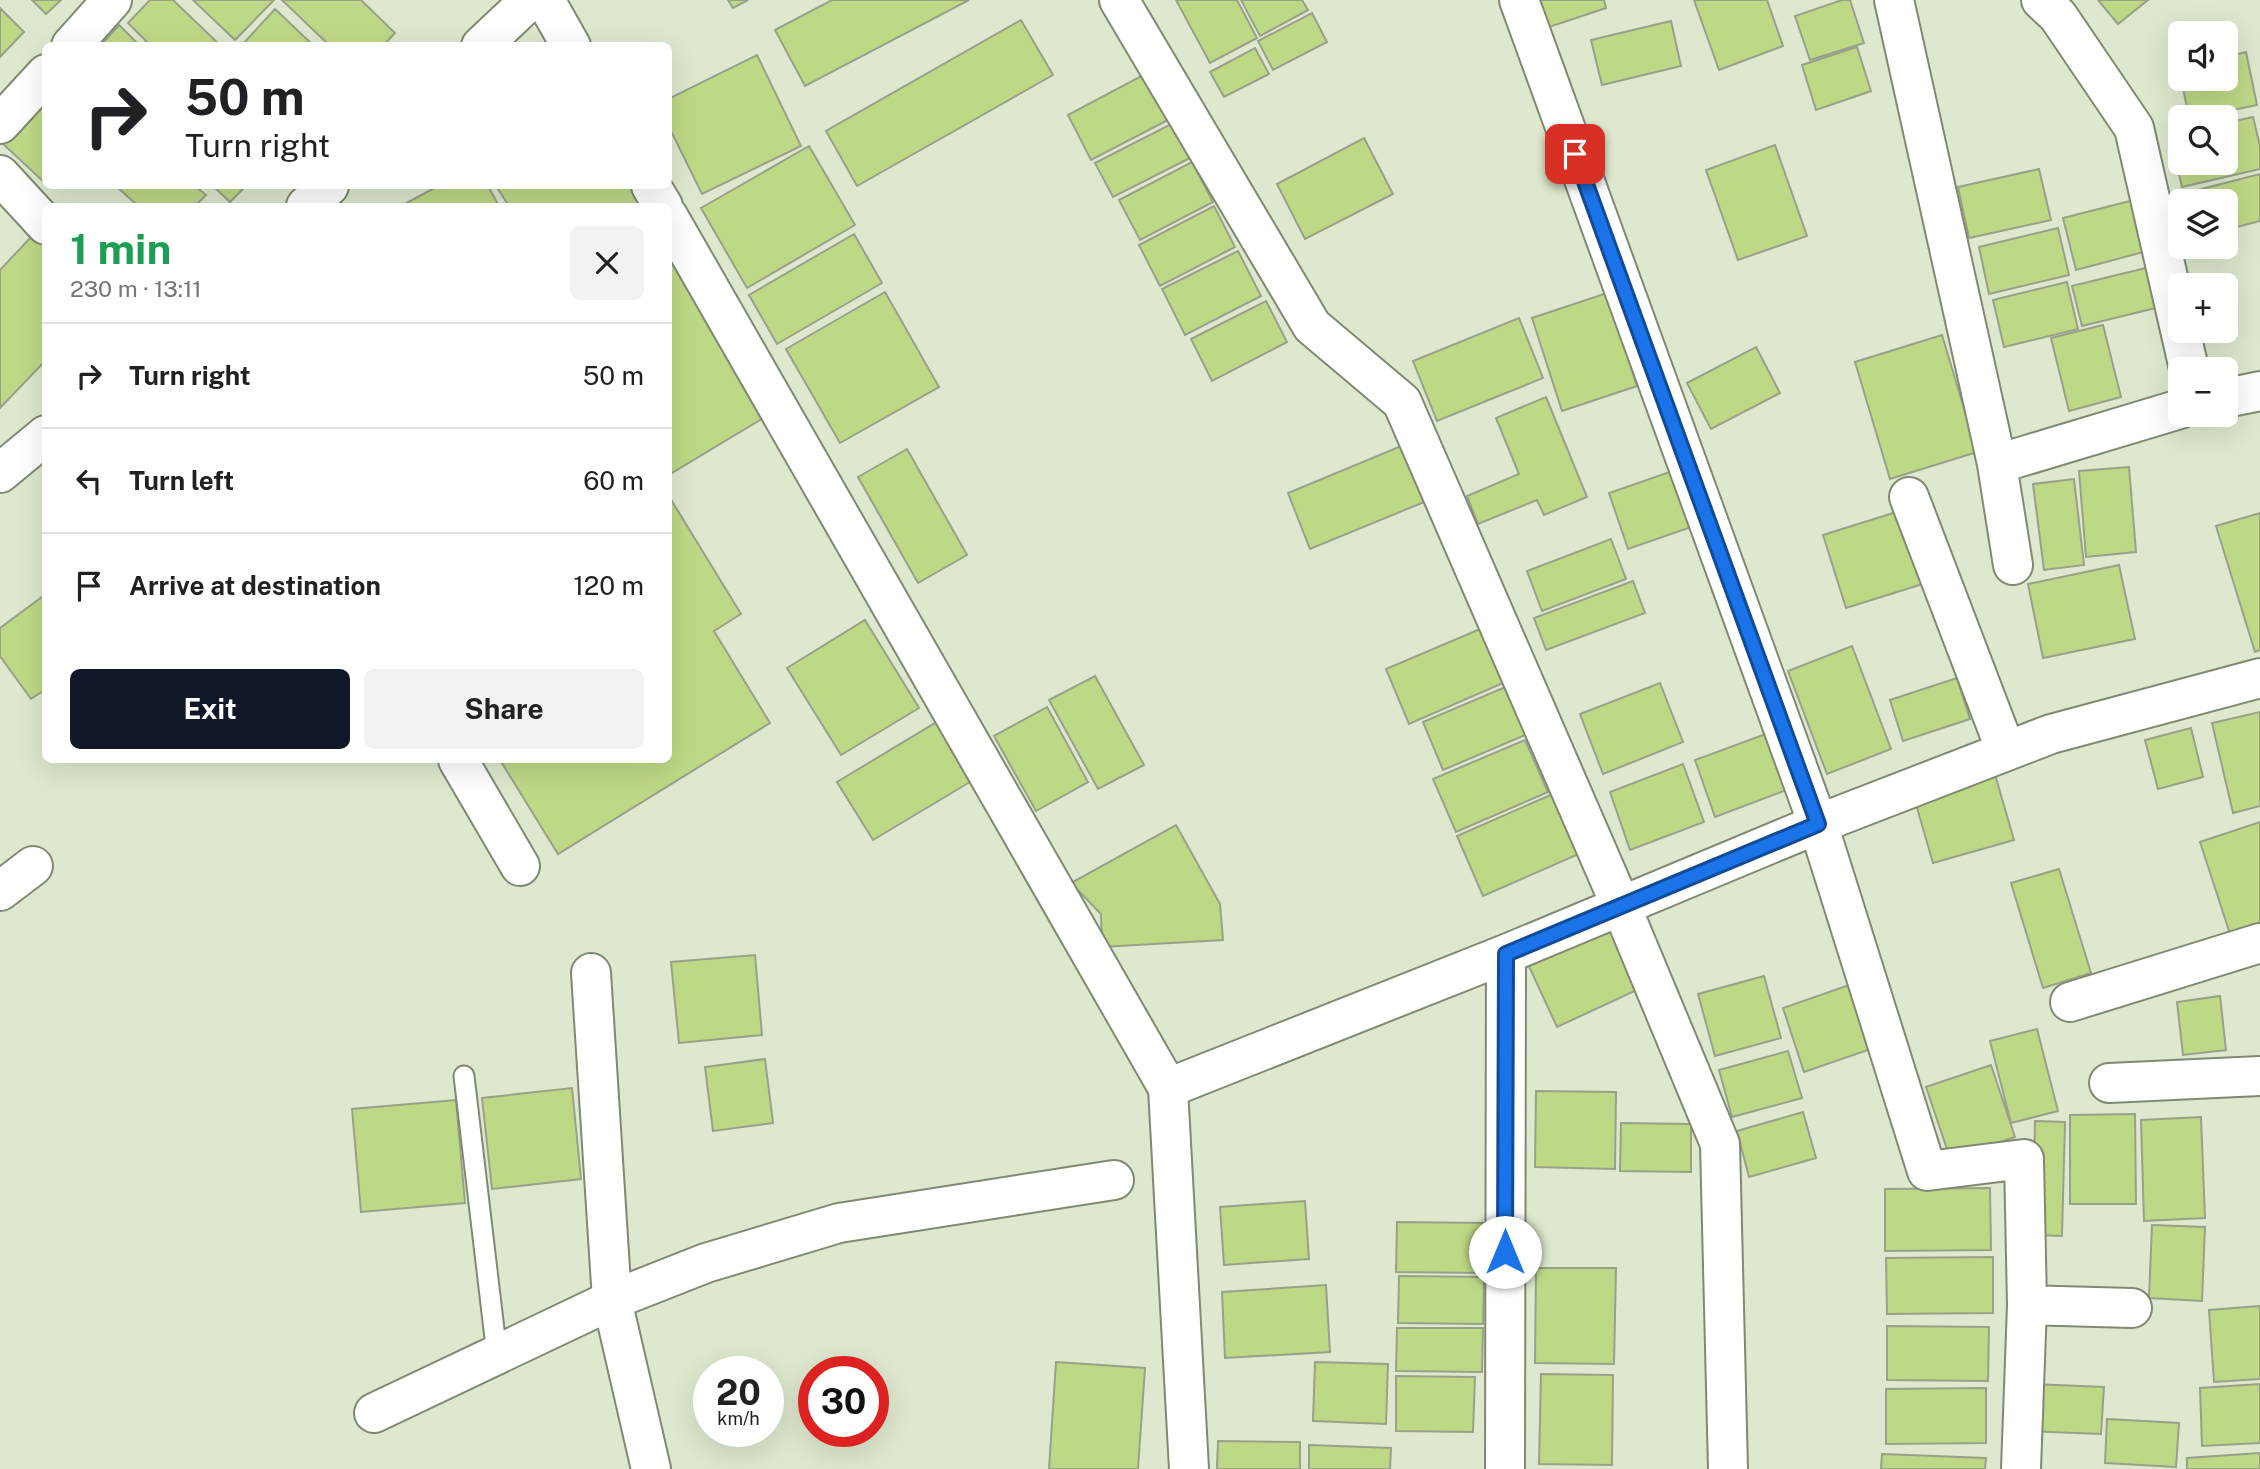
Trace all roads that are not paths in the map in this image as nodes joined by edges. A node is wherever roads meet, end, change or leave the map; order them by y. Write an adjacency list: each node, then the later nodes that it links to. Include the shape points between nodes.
1 (112, 0): 8 (street)
2 (530, 0): 9 (street)
3 (545, 0): 10 (street)
4 (1119, 0): 34 (street, via 1312,327 1402,402)
5 (1519, 0): 30 (street)
6 (1894, 0): 23 (street)
7 (2042, 0): 18 (street, via 2058,16 2134,128)
8 (75, 42)
9 (485, 42)
10 (569, 42)
11 (42, 78): 12 (street)
12 (0, 124)
13 (0, 175): 16 (street)
14 (326, 189): 15 (street)
15 (309, 203)
16 (42, 221)
17 (672, 223): 42 (street)
18 (2186, 357)
19 (2260, 391): 20 (street)
20 (2238, 396)
21 (2168, 413): 23 (street)
22 (42, 438): 24 (street)
23 (1997, 464): 26 (street)
24 (0, 473)
25 (1909, 497): 28 (street)
26 (2013, 565)
27 (2260, 678): 28 (street, via 2050,734)
28 (2006, 751): 30 (street)
29 (460, 763): 32 (street)
30 (1818, 824): 34 (street); 45 (street, via 1927,1171 2024,1159)
31 (33, 866): 33 (street)
32 (520, 866)
33 (0, 891)
34 (1621, 906): 36 (street); 52 (street, via 1720,1144)
35 (2260, 943): 38 (street)
36 (1506, 954): 42 (street); 51 (street)
37 (591, 973): 44 (street)
38 (2070, 1002)
39 (464, 1076): 47 (lane)
40 (2260, 1076): 41 (street)
41 (2109, 1083)
42 (1168, 1088): 50 (street)
43 (1114, 1180): 44 (street, via 839,1223 706,1264)
44 (612, 1300): 47 (street); 49 (street)
45 (2027, 1305): 46 (street); 53 (street)
46 (2132, 1308)
47 (497, 1354): 48 (street)
48 (374, 1413)
49 (651, 1469)
50 (1189, 1469)
51 (1504, 1469)
52 (1728, 1469)
53 (2021, 1469)

